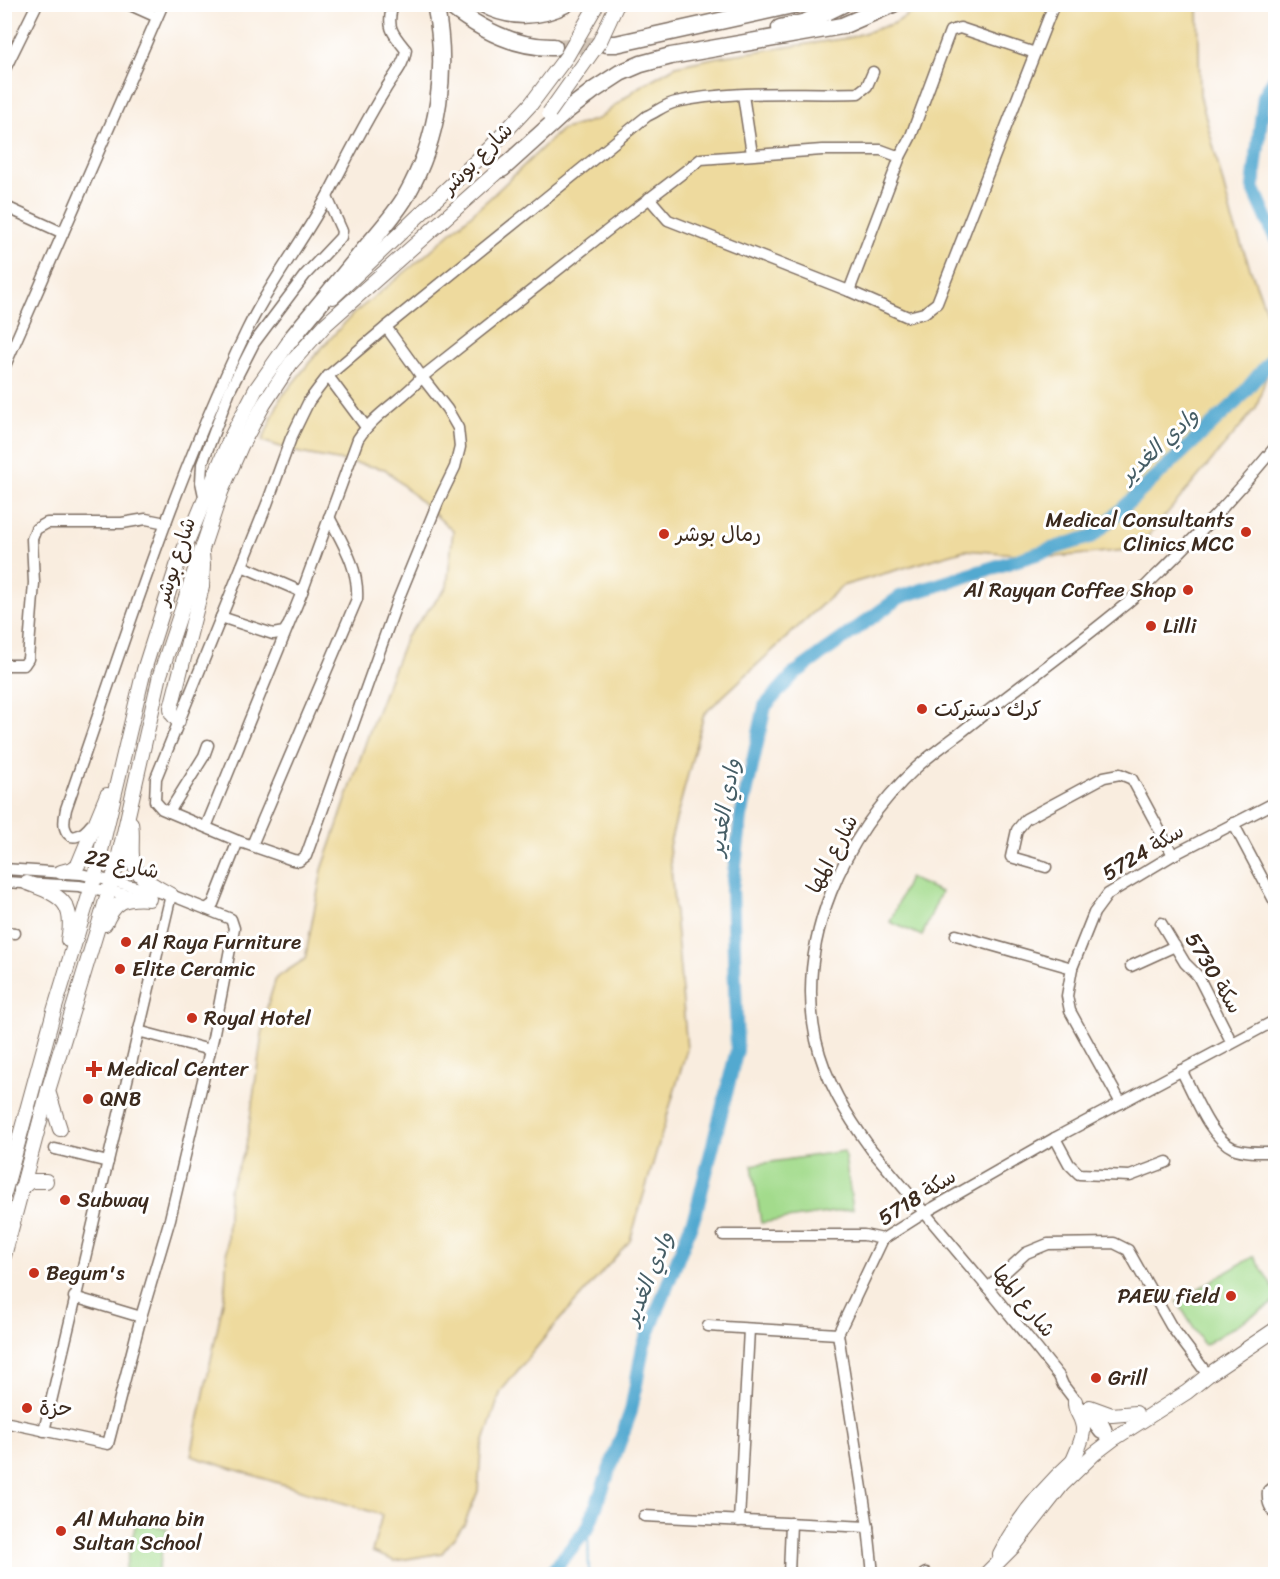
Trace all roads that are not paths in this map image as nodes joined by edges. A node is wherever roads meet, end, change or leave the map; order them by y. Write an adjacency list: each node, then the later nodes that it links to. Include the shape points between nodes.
1 (37, 4): 19 (street)
2 (128, 4): 15 (street)
3 (163, 4): 15 (street)
4 (393, 4): 26 (street, via 389,19 393,34 406,51 405,60 385,89)
5 (435, 4): 34 (highway, via 442,74 434,123 419,169 406,197)
6 (448, 4): 17 (highway, via 476,25 521,44)
7 (483, 4): 8 (highway, via 505,13 532,15)
8 (566, 4)
9 (597, 4): 34 (main road, شارع بوشر, bridge, via 567,56 531,104)
10 (617, 4): 25 (main road, شارع بوشر, bridge, via 600,41 549,113)
11 (797, 4): 16 (highway)
12 (843, 4): 21 (highway, via 806,22 639,60 614,72)
13 (893, 4): 21 (highway, via 842,26 649,62 620,73)
14 (1054, 4): 18 (street)
15 (157, 17): 31 (street)
16 (607, 44)
17 (554, 47)
18 (1035, 53): 24 (street, via 960,28 950,30); 32 (street, via 937,303 924,313 908,317)
19 (4, 71)
20 (873, 72): 22 (street, via 867,86 858,93)
21 (594, 90): 25 (highway)
22 (743, 95): 23 (street); 33 (street, via 674,102 646,116)
23 (752, 154): 24 (street, via 881,150); 27 (street, via 701,159)
24 (900, 157): 32 (street)
25 (502, 169): 43 (main road, شارع بوشر, via 341,310 291,363 241,446)
26 (327, 197): 29 (street); 30 (street)
27 (649, 198): 32 (street, via 668,220); 37 (street)
28 (4, 206): 31 (street)
29 (314, 221): 30 (street); 42 (street, via 248,328)
30 (337, 221): 40 (street, via 341,237 305,275 261,332 230,390 202,464)
31 (63, 233): 35 (street)
32 (849, 291)
33 (386, 327): 36 (street); 37 (street)
34 (291, 339): 40 (main road, شارع بوشر, via 256,389)
35 (4, 368)
36 (328, 376): 38 (street); 44 (street, via 295,429)
37 (422, 378): 38 (street); 59 (street, via 458,428 460,447 455,467 397,602 306,856 293,860)
38 (366, 427): 41 (street)
39 (1275, 446): 97 (street, شارع المها, via 1200,533 1123,607 916,768 870,823 832,887 812,973 816,1041 832,1086 854,1126)
40 (204, 496): 50 (main road, شارع بوشر, via 151,649)
41 (329, 517): 45 (street); 59 (street, via 354,565 357,599)
42 (166, 523): 48 (street, via 146,519 40,525 32,539 34,583 28,659 24,665); 53 (street, via 66,809 65,829 69,834 84,834)
43 (201, 549): 49 (main road, via 202,587 171,708); 54 (main road, شارع بوشر, via 160,675)
44 (242, 566): 45 (street); 46 (street)
45 (302, 592): 47 (street)
46 (220, 617): 47 (street, via 273,634 284,632); 49 (street)
47 (288, 624): 57 (street)
48 (4, 665)
49 (178, 721): 55 (street, via 156,778 155,801)
50 (127, 745): 53 (main road); 65 (main road, شارع بوشر)
51 (208, 745): 55 (street)
52 (1275, 802): 56 (street, سكة 5724)
53 (101, 810): 63 (main road, via 78,865)
54 (130, 810): 67 (main road, شارع بوشر); 68 (main road, via 135,867 146,880)
55 (169, 812): 57 (street)
56 (1233, 823): 60 (street, سكة 5724); 70 (street)
57 (206, 827): 58 (street)
58 (238, 841): 59 (street); 71 (street, via 216,899)
59 (252, 845)
60 (1173, 855): 61 (street, via 1132,779 1120,774 1104,777 1026,819 1017,830 1011,857); 77 (street, سكة 5724, via 1108,894 1094,913)
61 (1046, 867)
62 (4, 869): 63 (street, شارع 22)
63 (61, 872): 65 (street, شارع 22)
64 (4, 882): 66 (street, شارع 22)
65 (93, 882): 66 (street, شارع 22); 67 (street, شارع 22); 78 (main road, شارع بوشر)
66 (27, 883): 78 (main road, via 58,897 69,908 72,920)
67 (110, 886): 68 (street, شارع 22); 69 (street, شارع 22); 75 (main road, شارع بوشر)
68 (171, 895): 69 (street, شارع 22); 71 (street); 80 (street)
69 (149, 899): 75 (main road, via 134,898 115,906 98,943)
70 (1275, 904)
71 (206, 909): 82 (street, via 231,919 234,928)
72 (1161, 923): 74 (street, سكة 5730)
73 (956, 935): 77 (street)
74 (1175, 946): 76 (street); 81 (street, سكة 5730, via 1198,976)
75 (90, 951): 84 (main road, شارع بوشر)
76 (1131, 966)
77 (1072, 968): 85 (street, سكة 5724, via 1067,996 1070,1011)
78 (54, 1011): 86 (main road, شارع بوشر)
79 (1275, 1020): 81 (street, سكة 5718)
80 (138, 1031): 82 (street); 91 (street)
81 (1232, 1043): 83 (street, سكة 5718)
82 (210, 1050): 103 (street, via 170,1219)
83 (1182, 1071): 85 (street, سكة 5718); 90 (street, via 1221,1140 1235,1149)
84 (48, 1091): 87 (main road); 95 (main road, شارع بوشر)
85 (1121, 1102): 88 (street, سكة 5718)
86 (27, 1106): 93 (street); 96 (main road, شارع بوشر)
87 (60, 1129)
88 (1055, 1138): 92 (street, via 1079,1174 1130,1176); 97 (street, سكة 5718)
89 (55, 1149): 91 (street)
90 (1275, 1152)
91 (108, 1162): 102 (street)
92 (1167, 1162)
93 (4, 1166)
94 (46, 1181): 95 (main road, via 30,1181)
95 (21, 1189): 100 (main road, شارع بوشر)
96 (4, 1194)
97 (924, 1213): 99 (street, سكة 5718); 101 (street, شارع المها)
98 (723, 1235): 99 (street, via 864,1235)
99 (883, 1239): 107 (street, سكة 5718)
100 (4, 1256)
101 (988, 1288): 108 (street, via 1026,1253 1048,1244 1114,1243 1128,1250 1171,1326); 109 (street, شارع المها)
102 (74, 1297): 103 (street); 114 (street)
103 (141, 1317): 114 (street, via 108,1444)
104 (708, 1326): 105 (street)
105 (748, 1329): 107 (street); 120 (street)
106 (1275, 1329): 108 (main road)
107 (838, 1334): 122 (street)
108 (1208, 1375): 112 (main road); 115 (main road, via 1187,1392)
109 (1059, 1376): 110 (street, شارع المها); 111 (street, شارع المها)
110 (1075, 1401): 115 (street, شارع المها); 116 (main road, via 1083,1430)
111 (1090, 1407): 112 (main road, via 1112,1415); 115 (street, شارع المها, via 1105,1426)
112 (1136, 1413): 115 (main road)
113 (4, 1422): 114 (street)
114 (44, 1431)
115 (1108, 1438): 116 (main road); 123 (main road)
116 (1073, 1461): 123 (main road, via 1022,1517)
117 (1275, 1484): 118 (street, via 1268,1491)
118 (1275, 1515)
119 (644, 1516): 120 (street)
120 (739, 1521): 121 (street)
121 (791, 1523): 122 (street); 124 (street)
122 (868, 1527): 125 (street)
123 (996, 1562): 126 (main road)
124 (789, 1575)
125 (873, 1575)
126 (986, 1575)

